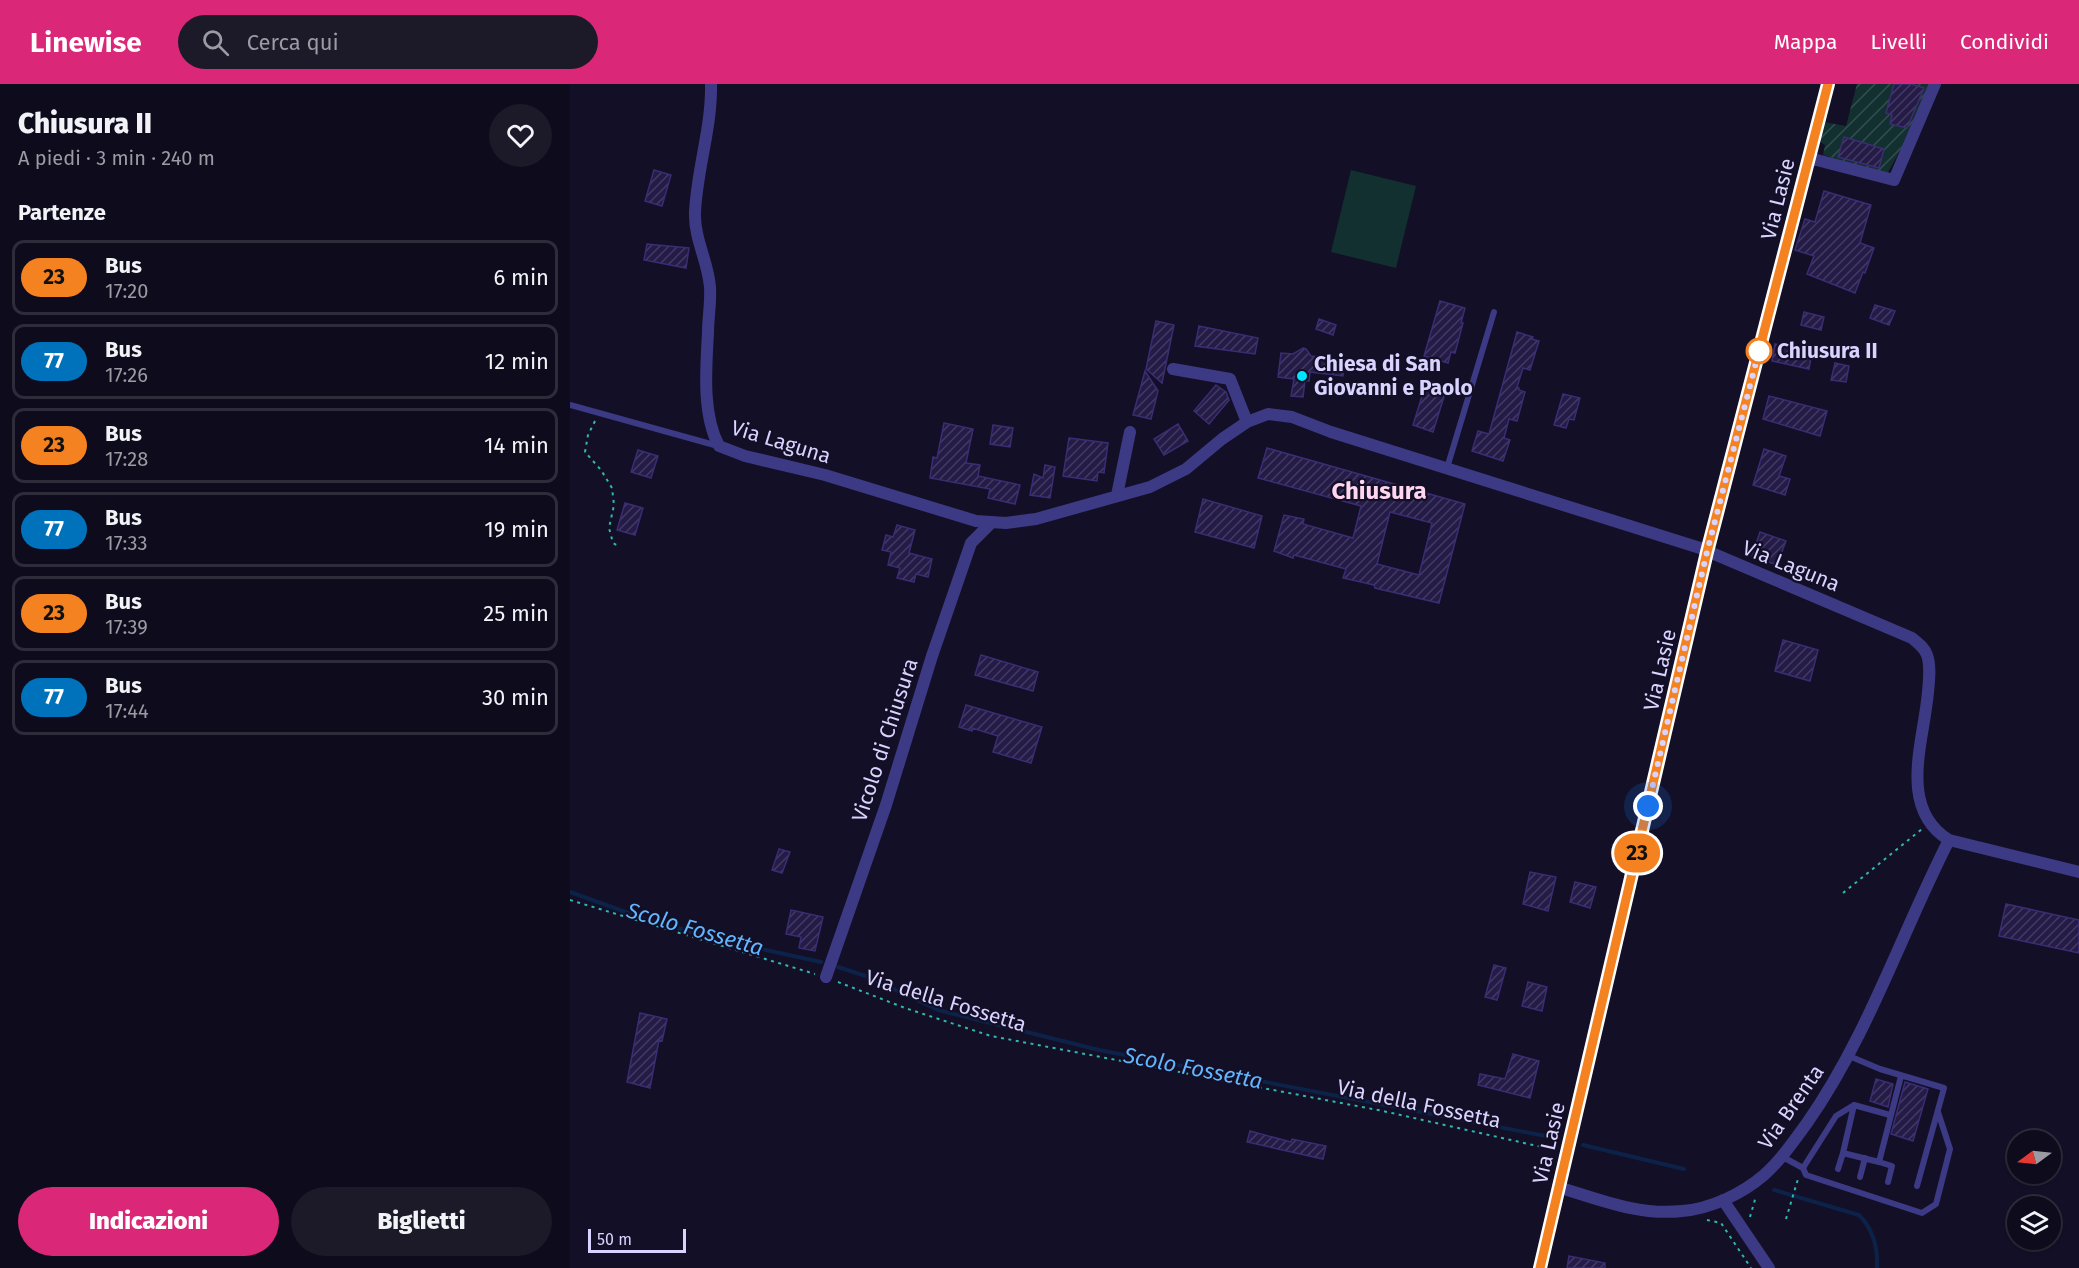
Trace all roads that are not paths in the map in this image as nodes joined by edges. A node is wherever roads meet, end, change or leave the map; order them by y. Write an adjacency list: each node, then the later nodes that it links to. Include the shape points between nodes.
1 (711, 84): 10 (street, Via Laguna, via 712,105 695,226 709,274 708,411 712,434)
2 (1828, 84): 4 (street, Via Lasie)
3 (1935, 84): 4 (street, via 1894,180)
4 (1809, 158): 14 (street, Via Lasie)
5 (1494, 312): 11 (lane)
6 (1173, 369): 8 (street, via 1230,379)
7 (570, 405): 10 (lane)
8 (1247, 422): 11 (street, Via Laguna, via 1268,414 1292,417); 12 (street, Via Laguna, via 1186,469 1150,487)
9 (1130, 432): 12 (street)
10 (719, 446): 13 (street, Via Laguna, via 976,521)
11 (1448, 468): 14 (street, Via Laguna)
12 (1117, 495): 13 (street, Via Laguna, via 1036,519)
13 (992, 522): 17 (street, Vicolo di Chiusura, via 971,543)
14 (1707, 552): 15 (street, Via Laguna, via 1886,626 1922,646 1929,677 1917,782 1920,805 1929,823); 32 (street, Via Lasie)
15 (1949, 840): 16 (street, Via Laguna); 18 (street, Via Brenta)
16 (2079, 872)
17 (826, 977)
18 (1849, 1056): 19 (lane); 24 (street, Via Brenta, via 1817,1109)
19 (1901, 1076): 21 (lane, via 1944,1088); 22 (lane)
20 (1854, 1105): 22 (lane); 23 (lane); 27 (lane, via 1836,1116)
21 (1938, 1112): 27 (lane, via 1950,1149 1936,1204 1922,1213 1806,1175); 31 (lane)
22 (1890, 1115): 26 (lane)
23 (1843, 1153): 25 (lane); 28 (lane)
24 (1781, 1156): 27 (lane); 33 (street, Via Brenta, via 1765,1174)
25 (1865, 1158): 26 (lane); 29 (lane)
26 (1878, 1162): 30 (lane, via 1892,1166)
27 (1803, 1168)
28 (1838, 1169)
29 (1860, 1177)
30 (1888, 1182)
31 (1917, 1186)
32 (1558, 1187): 33 (street, Via Brenta, via 1640,1211 1682,1211); 34 (street, Via Lasie)
33 (1723, 1200): 35 (street)
34 (1540, 1268)
35 (1769, 1268)

